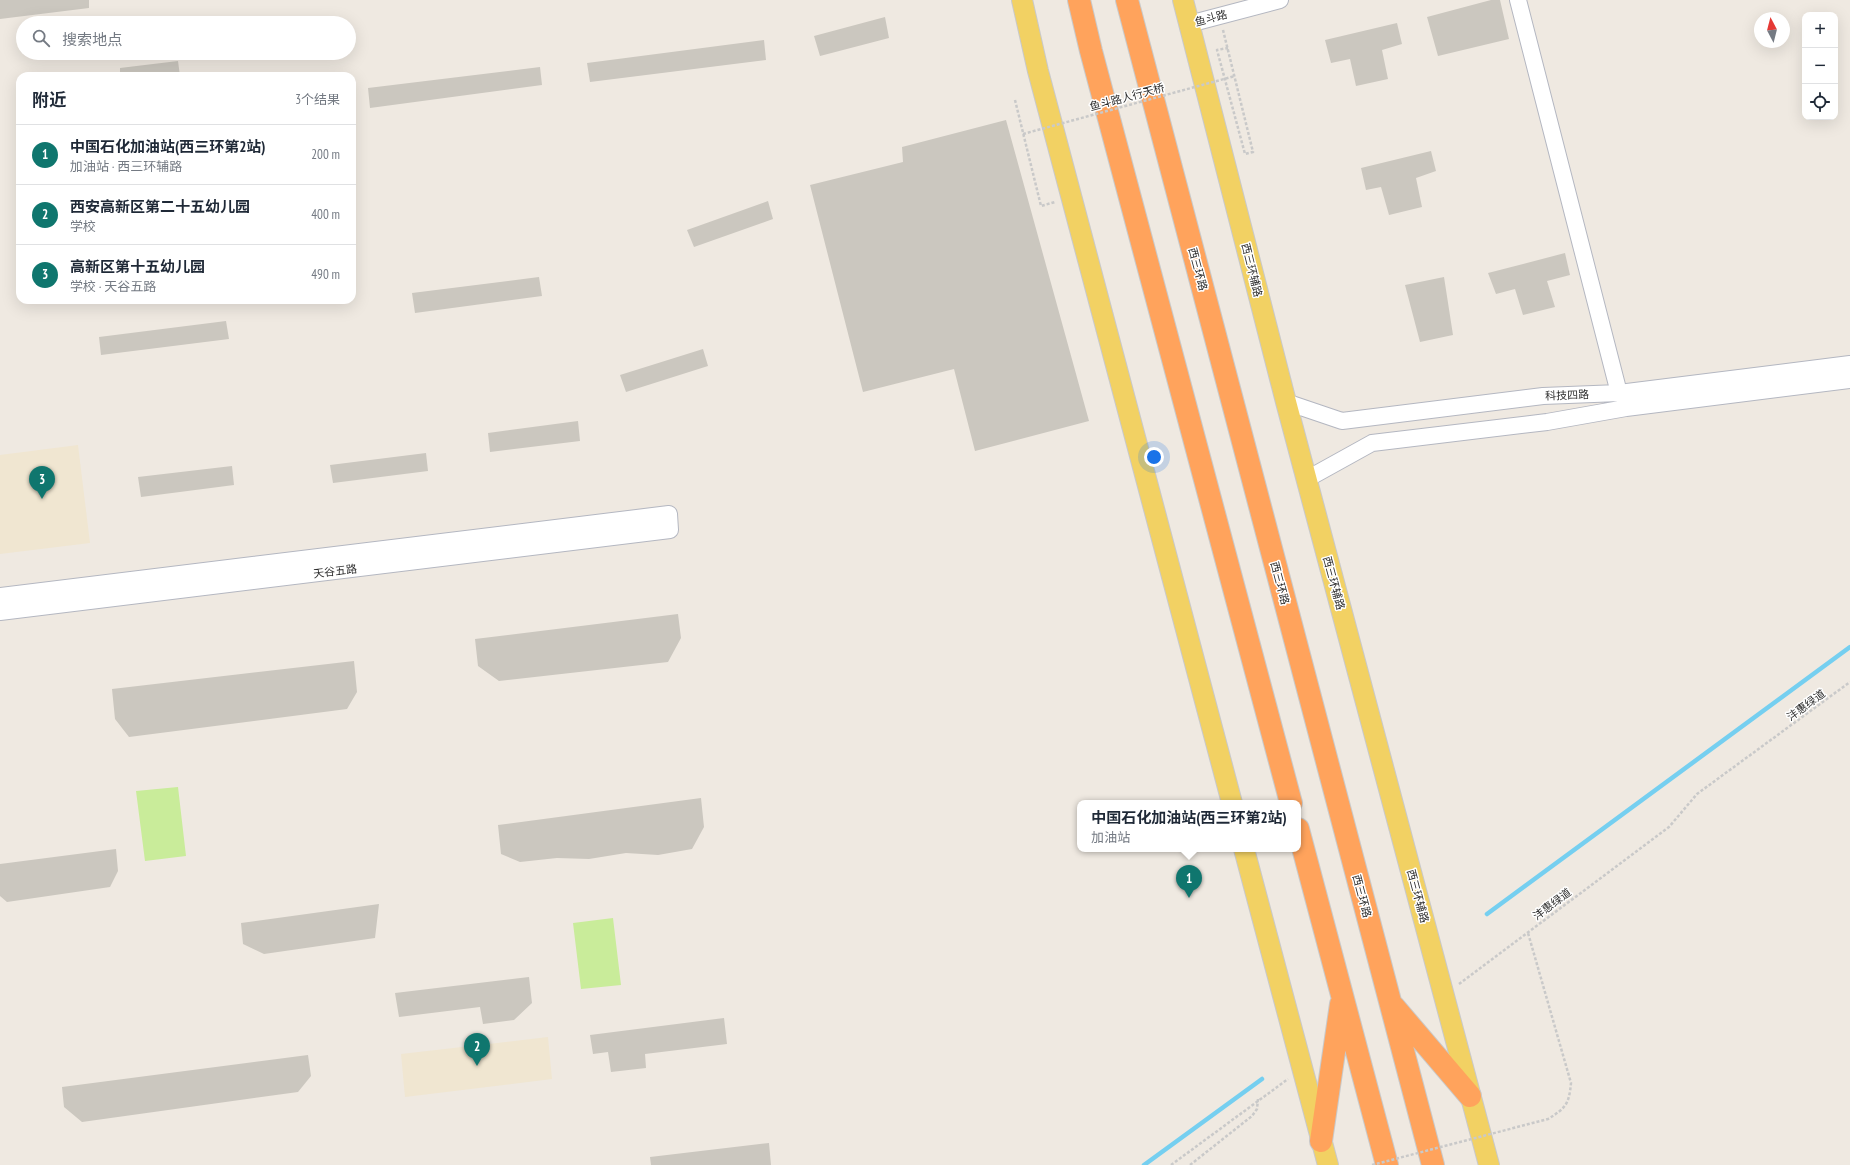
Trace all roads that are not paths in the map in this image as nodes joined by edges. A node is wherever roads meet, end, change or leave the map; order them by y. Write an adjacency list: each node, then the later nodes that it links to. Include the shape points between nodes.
1 (1022, 0): 15 (main road, via 1038,71)
2 (1079, 0): 16 (highway)
3 (1127, 0): 20 (highway, 西三环路)
4 (1183, 0): 7 (main road, 西三环辅路)
5 (1280, 0): 7 (street, 鱼斗路)
6 (1518, 0): 10 (street)
7 (1189, 24): 11 (main road, 西三环辅路)
8 (1850, 364): 10 (street, 科技四路)
9 (1850, 380): 12 (street, 科技四路, via 1626,408 1547,422 1372,443)
10 (1619, 393): 11 (street, 科技四路, via 1543,396 1342,421)
11 (1286, 402): 12 (main road, 西三环辅路)
12 (1306, 480): 21 (main road, 西三环辅路)
13 (0, 596): 14 (street, 天谷五路, via 669,522)
14 (0, 612)
15 (1231, 800)
16 (1290, 800)
17 (1301, 840): 19 (highway)
18 (1245, 852): 22 (main road)
19 (1342, 995): 22 (highway); 24 (highway)
20 (1390, 1002): 21 (highway); 25 (highway, 西三环路)
21 (1470, 1096): 26 (main road, 西三环辅路)
22 (1321, 1141): 23 (main road)
23 (1328, 1165)
24 (1387, 1165)
25 (1433, 1165)
26 (1489, 1165)

